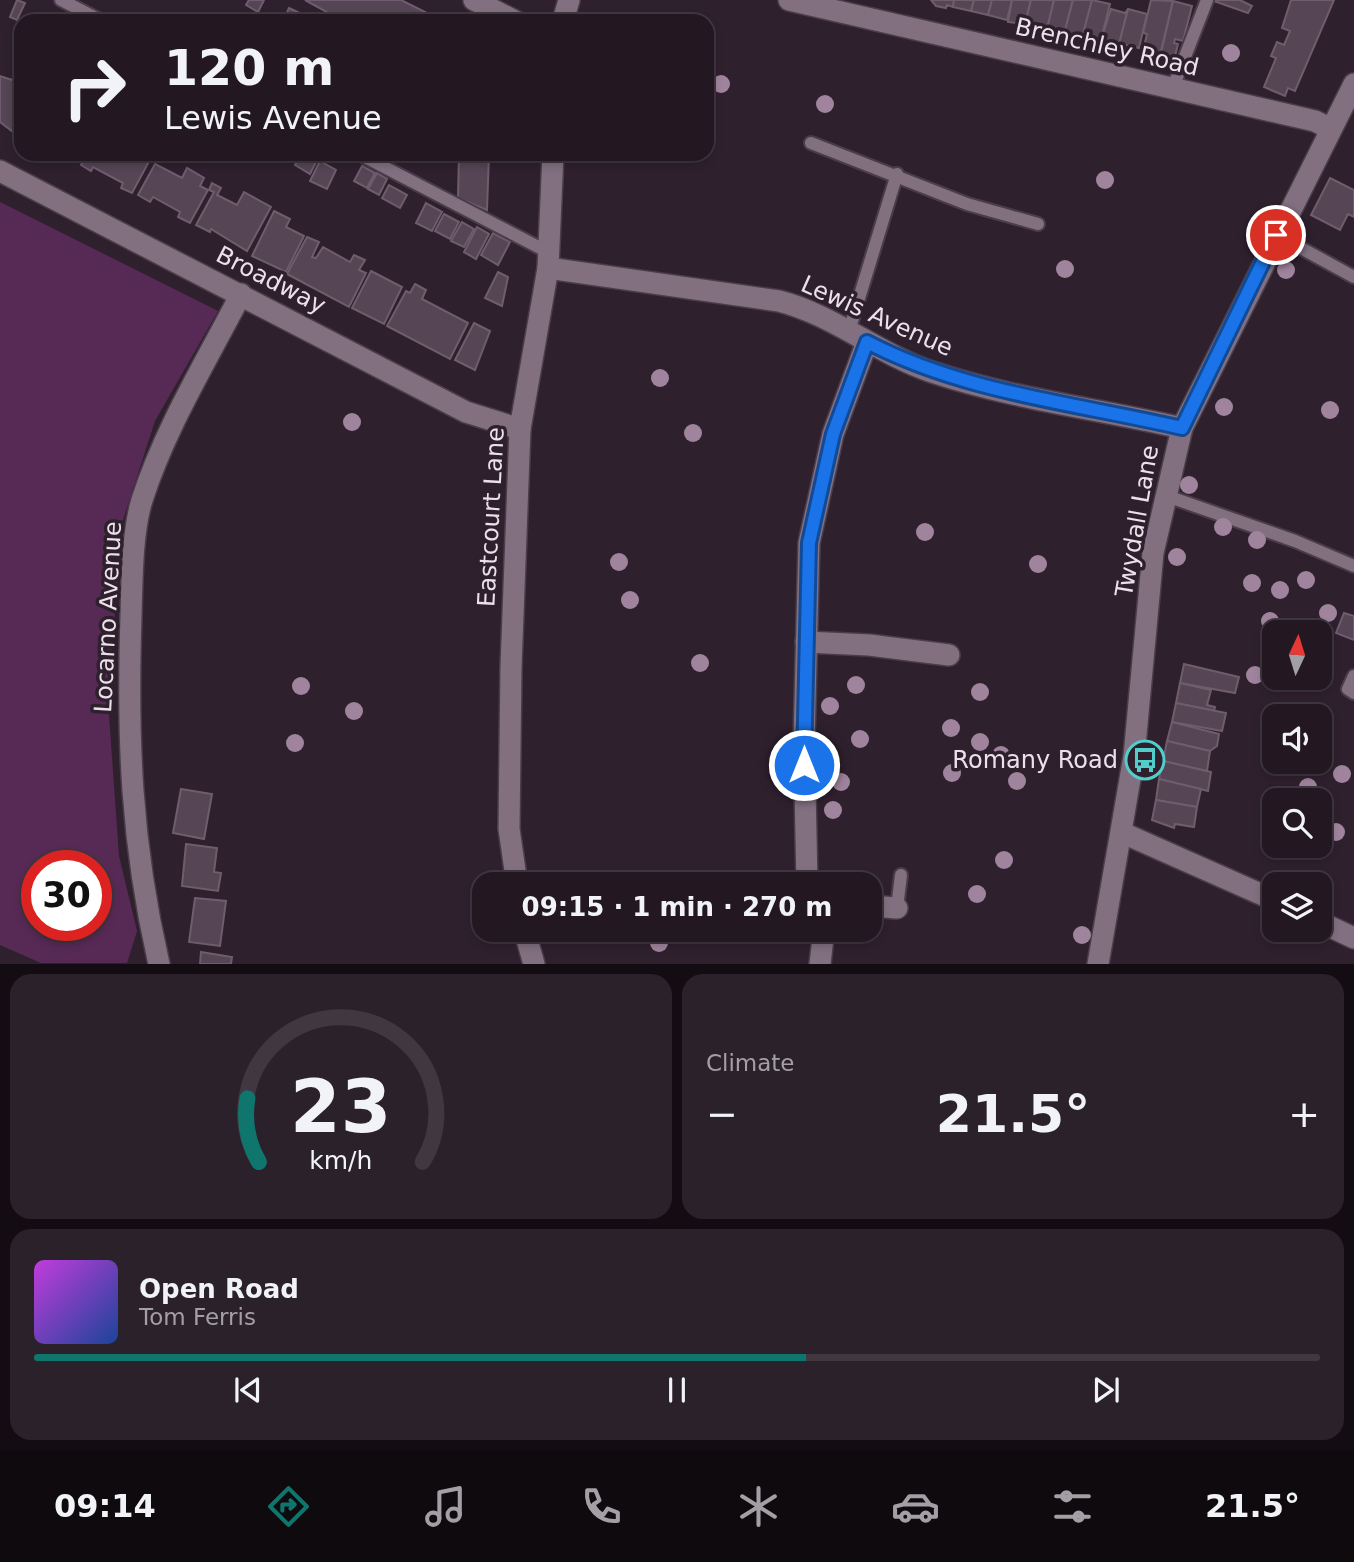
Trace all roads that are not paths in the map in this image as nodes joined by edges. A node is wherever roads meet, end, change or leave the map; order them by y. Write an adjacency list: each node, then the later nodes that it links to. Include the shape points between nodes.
1 (61, 0): 5 (lane)
2 (474, 0): 6 (street)
3 (789, 0): 8 (street, Brenchley Road)
4 (1207, 0): 8 (lane)
5 (88, 14)
6 (501, 14)
7 (1354, 85): 9 (street, Twydall Lane)
8 (1172, 90): 9 (street, Brenchley Road, via 1315,121)
9 (1331, 129): 16 (street, Twydall Lane)
10 (811, 143): 14 (lane)
11 (371, 161): 17 (lane)
12 (554, 161): 17 (street, Eastcourt Lane)
13 (0, 171): 19 (street, Broadway)
14 (897, 174): 15 (lane, via 967,204); 20 (lane)
15 (1038, 224)
16 (1276, 235): 18 (lane); 21 (street, Twydall Lane)
17 (548, 260): 20 (street, Lewis Avenue, via 762,297 810,311); 22 (street, Eastcourt Lane)
18 (1354, 277)
19 (240, 294): 22 (street, Broadway, via 466,412); 40 (street, Locarno Avenue, via 141,502 132,579 128,696 132,810)
20 (858, 337): 21 (street, Lewis Avenue, via 910,364 975,385); 25 (street, via 809,543)
21 (1182, 428): 23 (street, Twydall Lane)
22 (520, 429): 30 (street, Eastcourt Lane, via 509,829)
23 (1164, 495): 24 (lane); 29 (street, Twydall Lane, via 1153,553)
24 (1354, 566)
25 (806, 642): 26 (street); 31 (street)
26 (948, 655)
27 (1354, 676): 28 (lane, via 1348,688)
28 (1354, 692)
29 (1123, 833): 33 (street); 43 (street, Twydall Lane)
30 (515, 872)
31 (807, 872)
32 (901, 875): 35 (lane)
33 (1262, 895)
34 (882, 907): 35 (street)
35 (897, 908)
36 (1332, 928): 37 (street)
37 (1354, 938)
38 (528, 942): 41 (street)
39 (823, 942): 42 (street)
40 (159, 964)
41 (534, 964)
42 (820, 964)
43 (1098, 964)

